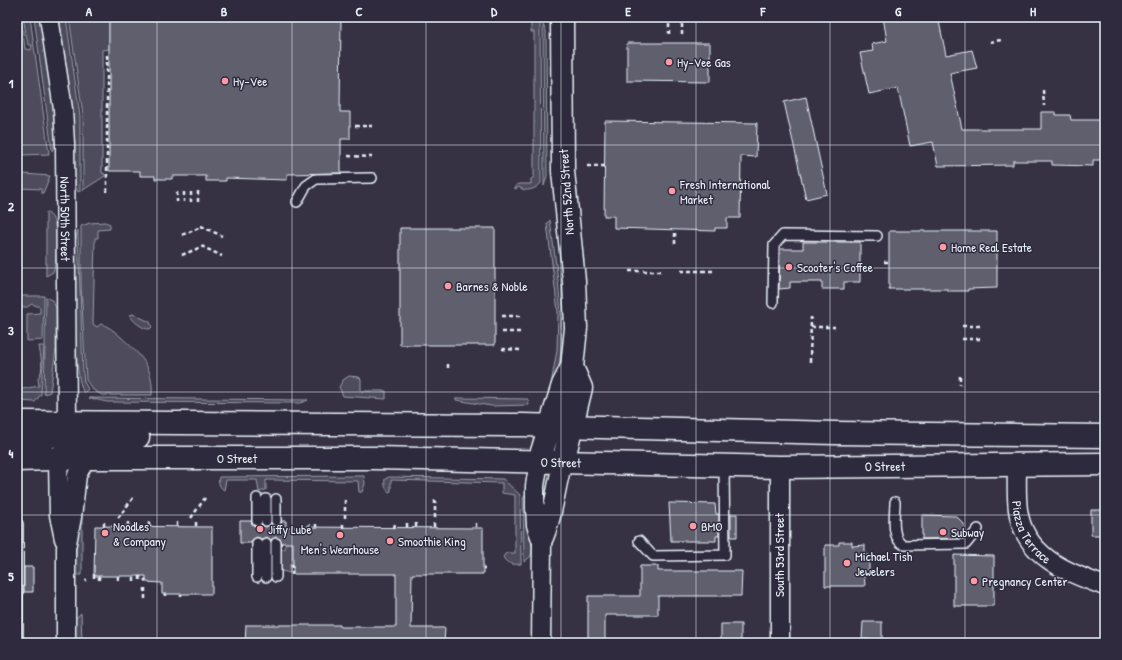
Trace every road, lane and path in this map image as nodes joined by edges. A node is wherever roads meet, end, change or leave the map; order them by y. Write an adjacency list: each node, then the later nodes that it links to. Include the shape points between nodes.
1 (49, 17): 62 (street, North 50th Street, via 64,123)
2 (562, 17): 64 (main road, North 52nd Street, via 563,171 576,311 572,367 581,388)
3 (669, 17): 5 (path)
4 (682, 17): 6 (path)
5 (669, 34)
6 (682, 34)
7 (1001, 40): 8 (path)
8 (990, 42)
9 (107, 53): 20 (path)
10 (1043, 90): 11 (path)
11 (1044, 106)
12 (355, 126): 13 (path)
13 (372, 126)
14 (348, 156): 15 (path)
15 (372, 156)
16 (586, 166): 17 (path)
17 (605, 166)
18 (372, 178): 28 (lane, via 316,179 306,186)
19 (198, 191): 27 (path)
20 (107, 192)
21 (177, 192): 24 (path)
22 (184, 192): 25 (path)
23 (191, 192): 26 (path)
24 (177, 202)
25 (184, 202)
26 (191, 202)
27 (198, 202)
28 (298, 202)
29 (675, 233): 33 (path)
30 (182, 235): 31 (path, via 202,227)
31 (222, 236)
32 (876, 236): 42 (lane, via 782,235 774,245)
33 (675, 245)
34 (182, 255): 35 (path, via 202,246)
35 (222, 256)
36 (884, 262): 37 (path)
37 (889, 262)
38 (629, 271): 39 (path)
39 (664, 271)
40 (681, 271): 41 (path)
41 (716, 271)
42 (773, 302)
43 (502, 316): 44 (path)
44 (522, 316)
45 (811, 317): 48 (path)
46 (962, 326): 47 (path)
47 (983, 326)
48 (811, 327): 49 (path); 56 (path)
49 (835, 327)
50 (502, 332): 51 (path)
51 (522, 332)
52 (962, 339): 53 (path)
53 (983, 339)
54 (502, 349): 55 (path)
55 (522, 350)
56 (810, 362)
57 (448, 364): 58 (path)
58 (448, 370)
59 (960, 376): 60 (path)
60 (960, 385)
61 (17, 422): 62 (main road)
62 (67, 422): 63 (main road); 66 (main road, via 60,432 51,437)
63 (259, 423): 64 (main road); 68 (main road, via 200,435 91,438 72,444)
64 (561, 427): 65 (main road); 70 (main road, North 52nd Street); 71 (main road, North 52nd Street)
65 (1105, 436)
66 (17, 442)
67 (86, 458): 68 (main road, O Street); 70 (main road, O Street); 113 (street, via 77,476)
68 (58, 459): 69 (main road, O Street); 113 (street, via 59,515)
69 (17, 460)
70 (539, 461): 71 (main road, O Street); 110 (street, via 535,508 536,525)
71 (563, 462): 74 (main road, O Street); 110 (street, via 556,486 550,525)
72 (1017, 463): 73 (main road, O Street); 75 (main road, O Street); 128 (street, Piazza Terrace, via 1020,521 1032,544 1060,568)
73 (1105, 464)
74 (724, 466): 75 (main road, O Street); 109 (lane, via 725,555 652,556)
75 (780, 467): 134 (street, South 53rd Street)
76 (133, 498): 81 (path)
77 (205, 498): 82 (path)
78 (345, 500): 83 (path)
79 (435, 500): 106 (path)
80 (895, 502): 108 (lane, via 895,531 897,539 904,544 966,544)
81 (118, 518)
82 (191, 518)
83 (345, 520)
84 (257, 521): 85 (lane, via 267,499)
85 (271, 521)
86 (104, 522): 97 (path)
87 (128, 522): 98 (path)
88 (149, 522): 99 (path)
89 (177, 522): 100 (path)
90 (196, 522): 101 (path)
91 (407, 523): 104 (path)
92 (416, 523): 105 (path)
93 (476, 523): 107 (path)
94 (18, 524): 131 (lane)
95 (343, 524): 102 (path)
96 (395, 524): 103 (path)
97 (104, 526)
98 (128, 526)
99 (149, 526)
100 (177, 526)
101 (196, 527)
102 (343, 528)
103 (394, 528)
104 (407, 528)
105 (416, 528)
106 (434, 528)
107 (476, 528)
108 (978, 529)
109 (639, 541)
110 (542, 542): 133 (street)
111 (257, 543): 120 (lane)
112 (271, 543): 121 (lane)
113 (66, 548): 132 (street)
114 (292, 564): 122 (path)
115 (94, 574): 123 (path)
116 (99, 576): 124 (path)
117 (118, 576): 125 (path)
118 (134, 576): 126 (path)
119 (140, 576): 127 (path)
120 (257, 577)
121 (271, 577)
122 (292, 578)
123 (94, 580)
124 (99, 580)
125 (118, 581)
126 (134, 581)
127 (140, 581)
128 (1105, 586)
129 (145, 588): 130 (path)
130 (145, 600)
131 (18, 643)
132 (66, 643)
133 (541, 643)
134 (780, 643)

